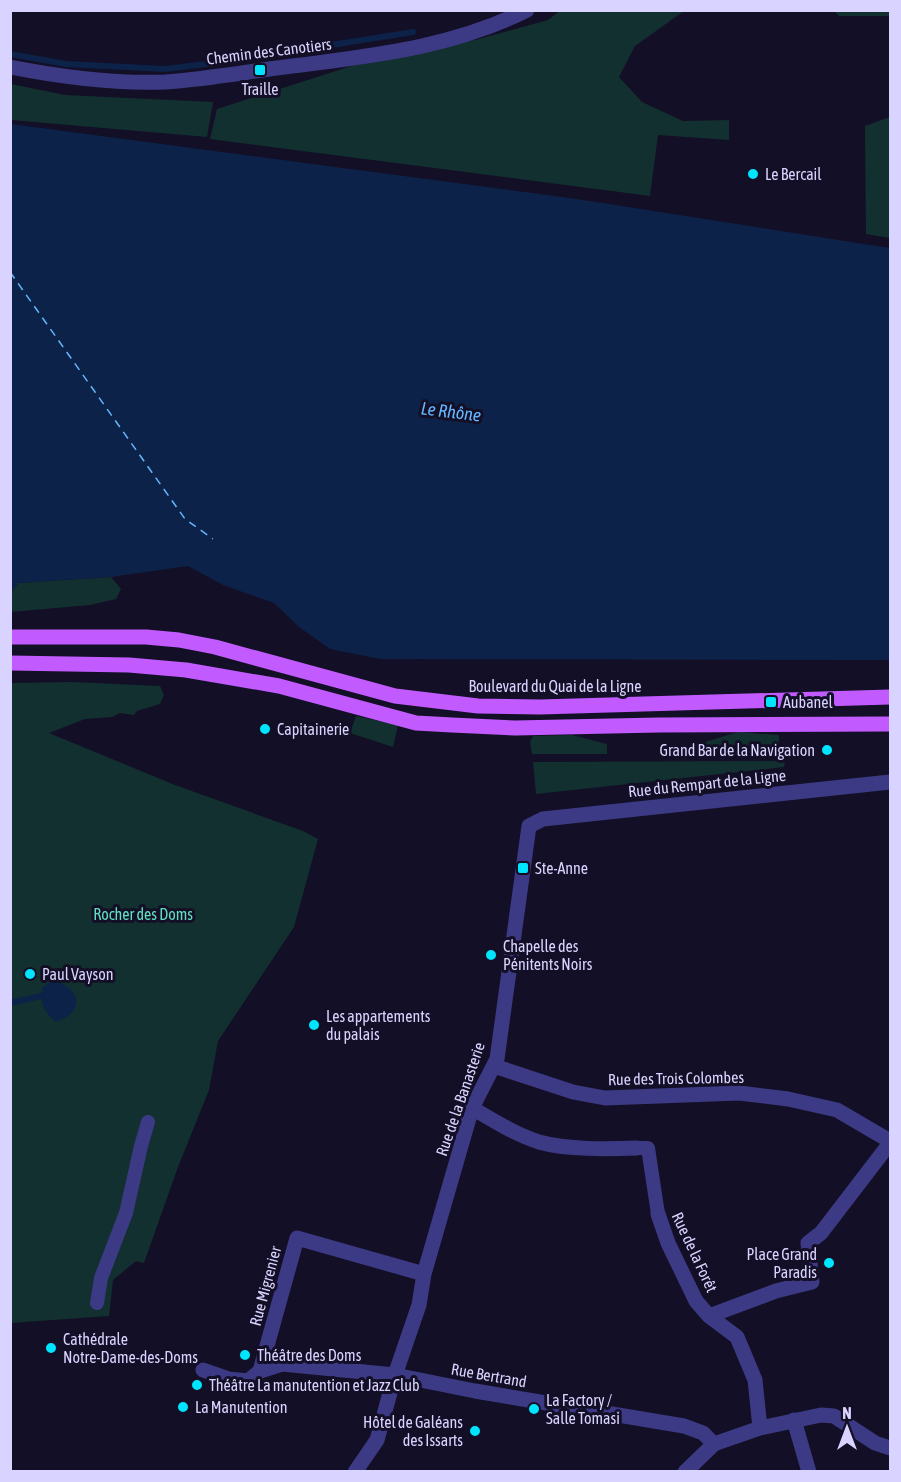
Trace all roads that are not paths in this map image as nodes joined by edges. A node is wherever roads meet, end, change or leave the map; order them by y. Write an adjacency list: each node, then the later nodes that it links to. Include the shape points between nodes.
1 (527, 10): 2 (street, Chemin des Canotiers, via 497,25 438,44 165,82 100,80)
2 (10, 67)
3 (10, 637): 5 (main road, Boulevard du Quai de la Ligne, via 178,640 395,696 478,706)
4 (10, 663): 6 (main road, via 186,670 279,686 416,723 514,728)
5 (891, 697)
6 (891, 724)
7 (891, 782): 8 (street, Rue du Rempart de la Ligne, via 543,819)
8 (529, 826): 9 (street, Rue de la Banasterie)
9 (494, 1066): 10 (street, Rue de la Banasterie); 12 (street, Rue des Trois Colombes, via 573,1092 605,1098 739,1093 788,1099 837,1110)
10 (472, 1108): 13 (street, Rue de la Forêt, via 540,1142 598,1149); 15 (street, Rue de la Banasterie)
11 (148, 1122): 16 (street, via 126,1213 101,1278)
12 (891, 1142): 17 (street, via 821,1233 808,1243 812,1282)
13 (637, 1148): 14 (street, Rue de la Forêt, via 648,1148)
14 (658, 1214): 17 (street, Rue de la Forêt, via 696,1301)
15 (424, 1274): 19 (street, Rue Migrenier, via 297,1238); 20 (street, Rue de la Banasterie, via 419,1305)
16 (97, 1303)
17 (709, 1316): 22 (street, Rue de la Forêt, via 737,1337 755,1380)
18 (203, 1370): 19 (street, Rue Bertrand, via 248,1381)
19 (260, 1371): 20 (street, Rue Bertrand, via 282,1364)
20 (395, 1374): 23 (street, Rue Bertrand, via 684,1426 703,1433); 25 (street, Rue de la Banasterie, via 377,1440)
21 (794, 1420): 22 (street); 24 (street, via 834,1416 875,1443); 27 (street)
22 (760, 1428): 23 (street)
23 (714, 1444): 26 (street)
24 (891, 1448)
25 (355, 1472)
26 (685, 1472)
27 (809, 1472)

